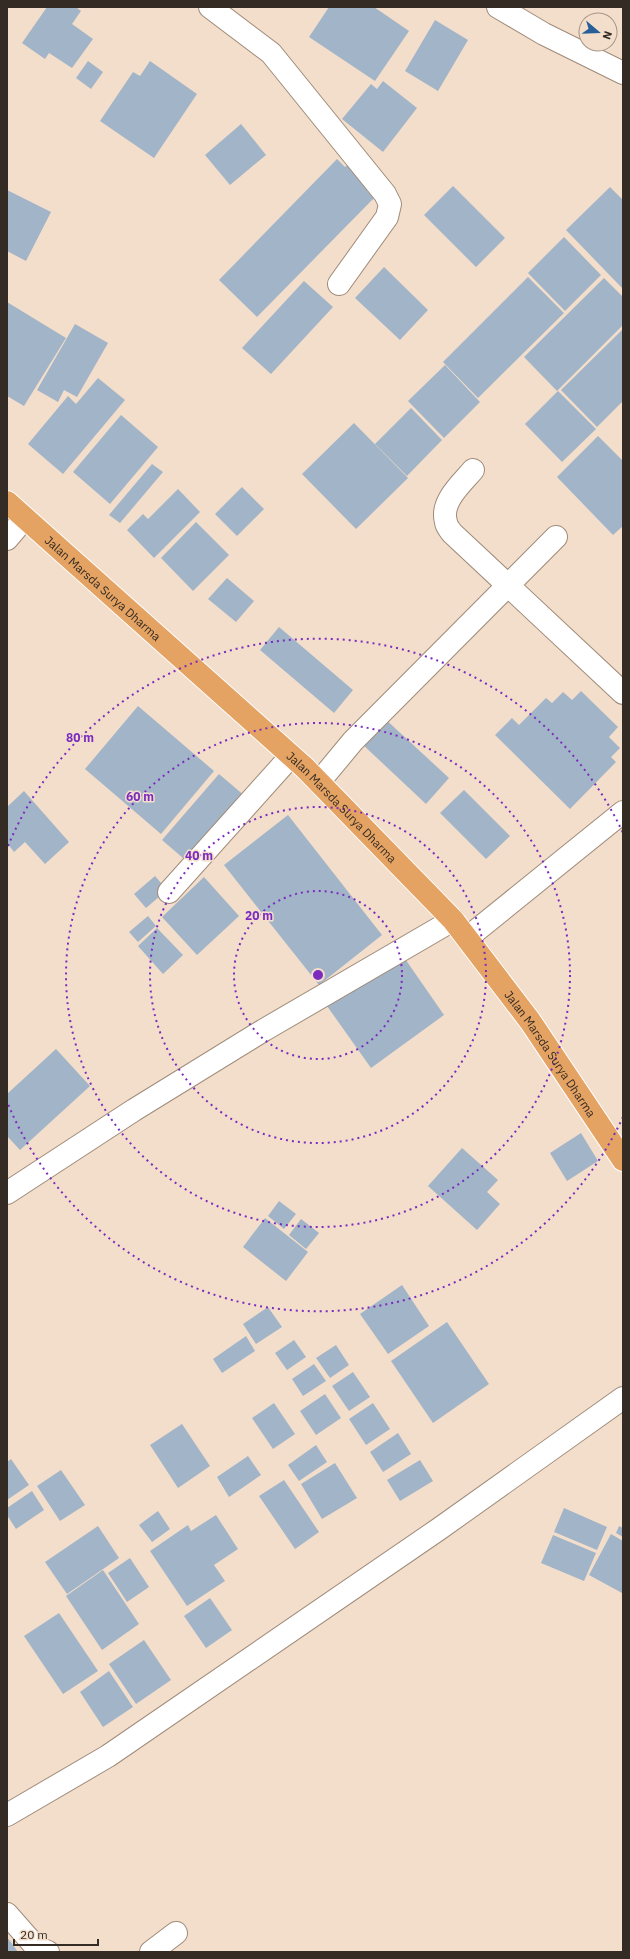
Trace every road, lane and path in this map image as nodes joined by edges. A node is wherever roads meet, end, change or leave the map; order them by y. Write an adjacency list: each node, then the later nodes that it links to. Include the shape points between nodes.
1 (210, 7): 4 (street, via 271,53 385,194 390,204 387,217)
2 (498, 7): 3 (street, via 544,34)
3 (623, 73)
4 (338, 284)
5 (473, 470): 10 (street, via 455,491 446,507 446,522 452,533)
6 (7, 502): 7 (highway, Jalan Marsda Surya Dharma)
7 (24, 519): 9 (street); 12 (highway, Jalan Marsda Surya Dharma)
8 (556, 537): 10 (street)
9 (7, 539)
10 (508, 585): 11 (street); 13 (street, via 353,741)
11 (623, 693)
12 (291, 756): 13 (highway, Jalan Marsda Surya Dharma); 15 (street)
13 (319, 782): 16 (highway, Jalan Marsda Surya Dharma)
14 (623, 812): 17 (street)
15 (169, 892)
16 (453, 920): 17 (highway, Jalan Marsda Surya Dharma); 19 (street, via 258,1034 134,1110)
17 (467, 938): 18 (highway, Jalan Marsda Surya Dharma, via 530,1022)
18 (623, 1160)
19 (7, 1193)
20 (623, 1398): 21 (street, via 439,1529 108,1756)
21 (7, 1815)
22 (7, 1914): 24 (street, via 36,1947)
23 (176, 1933): 25 (street)
24 (48, 1952)
25 (151, 1952)

